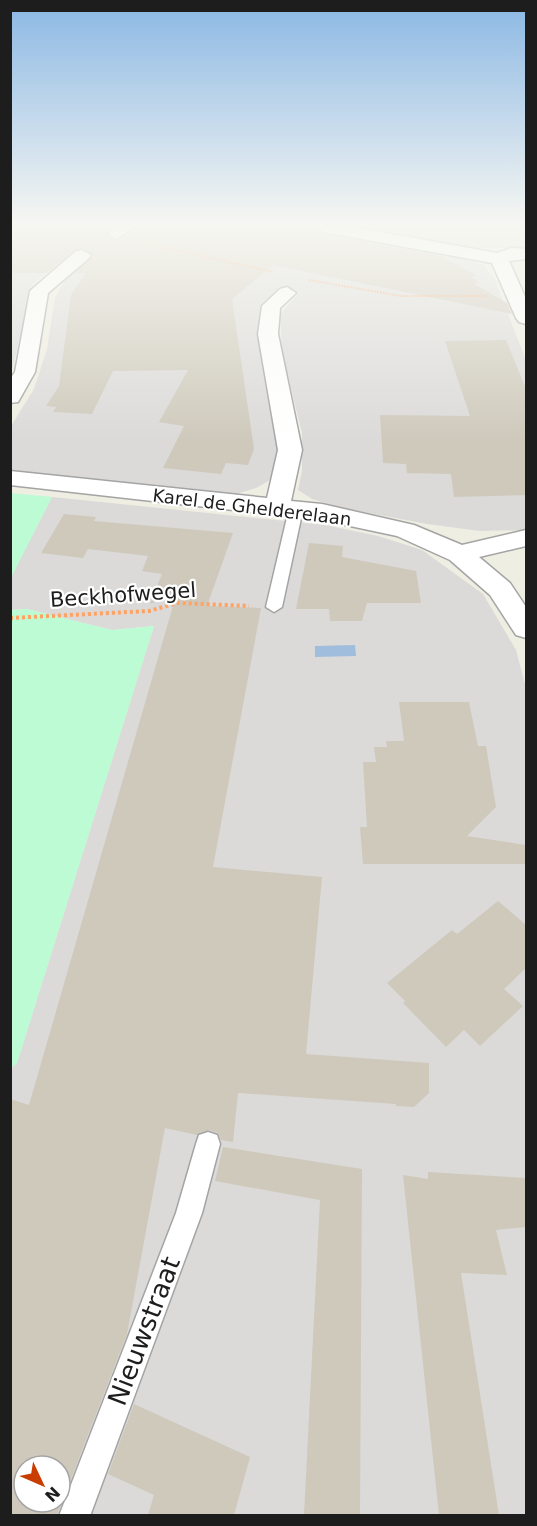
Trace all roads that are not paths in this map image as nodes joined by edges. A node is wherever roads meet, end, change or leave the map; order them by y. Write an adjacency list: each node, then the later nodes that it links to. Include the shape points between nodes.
1 (38, 298): 5 (street, via 25,372)
2 (281, 298): 7 (street, via 271,306 268,334 290,450)
3 (515, 298): 4 (street)
4 (526, 318)
5 (10, 397)
6 (10, 478): 7 (street, Karel de Ghelderelaan)
7 (286, 508): 9 (street, Karel de Ghelderelaan, via 405,530); 10 (lane)
8 (526, 538): 9 (street)
9 (459, 554): 11 (street, Karel de Ghelderelaan, via 500,589)
10 (274, 608)
11 (526, 628)
12 (208, 1144): 13 (lane, Nieuwstraat, via 189,1213)
13 (74, 1515)

